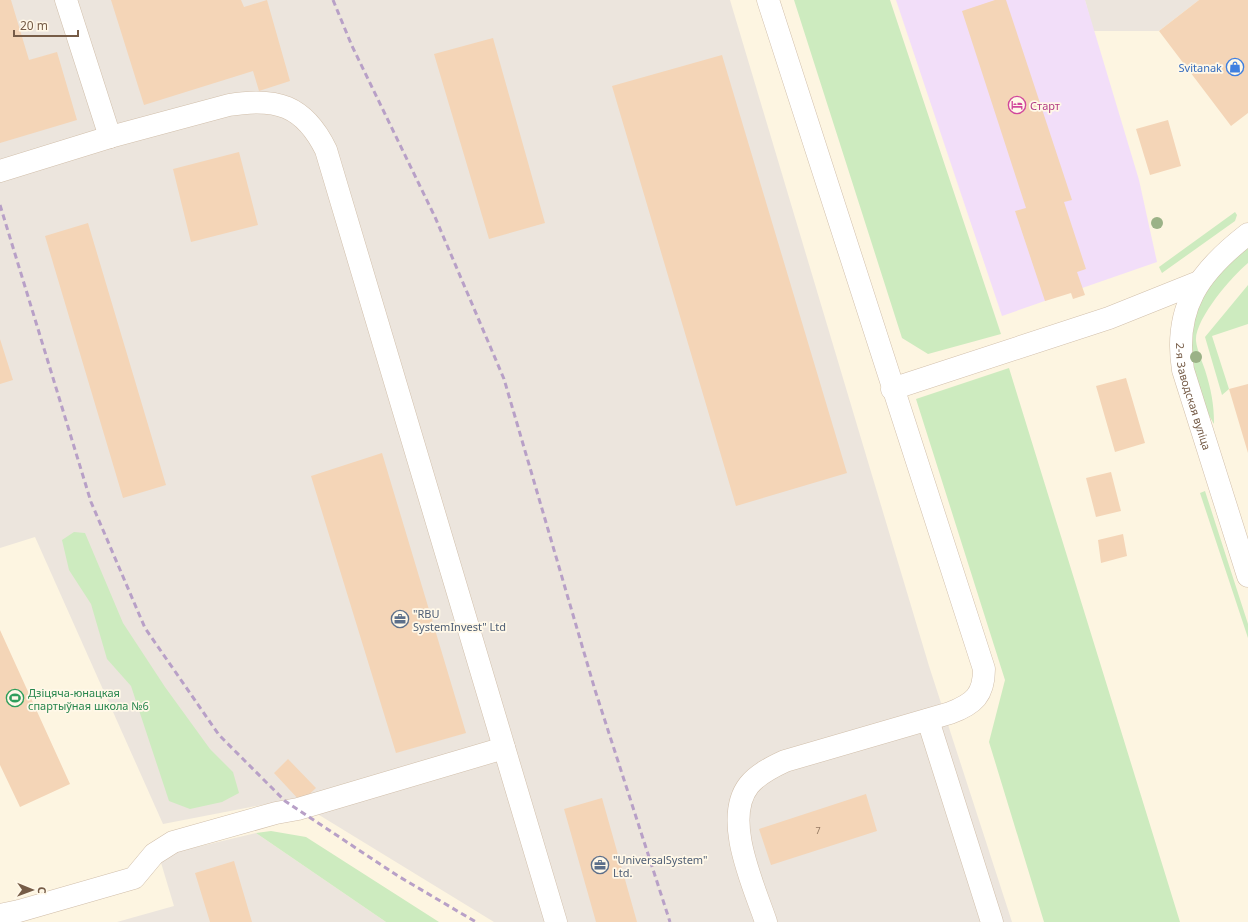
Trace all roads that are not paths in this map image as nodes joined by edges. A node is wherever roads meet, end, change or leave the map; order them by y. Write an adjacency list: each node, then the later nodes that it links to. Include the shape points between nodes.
1 (66, 0): 3 (street)
2 (768, 0): 7 (street)
3 (110, 137): 4 (street); 10 (street, via 229,104 252,102 280,104 295,111 309,121 319,135 326,150)
4 (0, 171)
5 (1248, 234): 6 (street, 2-я Заводская вуліца, via 1214,264)
6 (1199, 282): 7 (street, via 1109,318); 8 (street, 2-я Заводская вуліца, via 1187,304 1182,322 1180,349 1183,370)
7 (892, 388): 9 (street, via 984,669 984,681 974,701 964,708)
8 (1248, 576)
9 (928, 720): 13 (street, via 785,761 766,771 749,785 740,805 738,828 742,851); 14 (street)
10 (504, 748): 11 (street, via 298,809 173,842 154,854 134,878); 12 (street)
11 (0, 915)
12 (556, 922)
13 (766, 922)
14 (992, 922)

